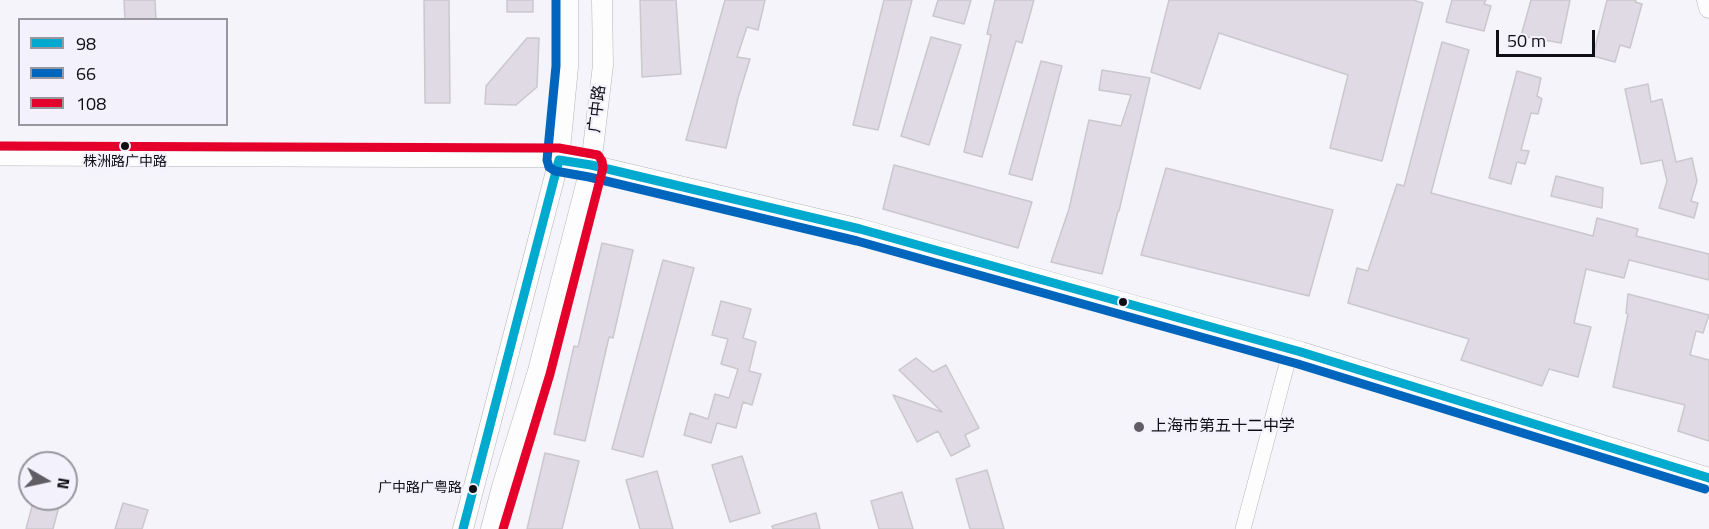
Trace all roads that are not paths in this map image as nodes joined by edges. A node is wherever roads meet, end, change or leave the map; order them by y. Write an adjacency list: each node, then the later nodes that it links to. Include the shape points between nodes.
1 (568, 0): 6 (main road, 广中路, via 568,67)
2 (602, 0): 7 (main road, 广中路, via 603,65)
3 (1707, 0): 4 (main road)
4 (1709, 8)
5 (0, 158): 6 (street)
6 (559, 160): 7 (main road); 10 (main road, 广中路)
7 (591, 165): 8 (main road, via 861,229); 11 (main road, 广中路, via 538,371)
8 (1291, 349): 9 (main road); 12 (street)
9 (1709, 478)
10 (463, 529)
11 (491, 529)
12 (1243, 529)

